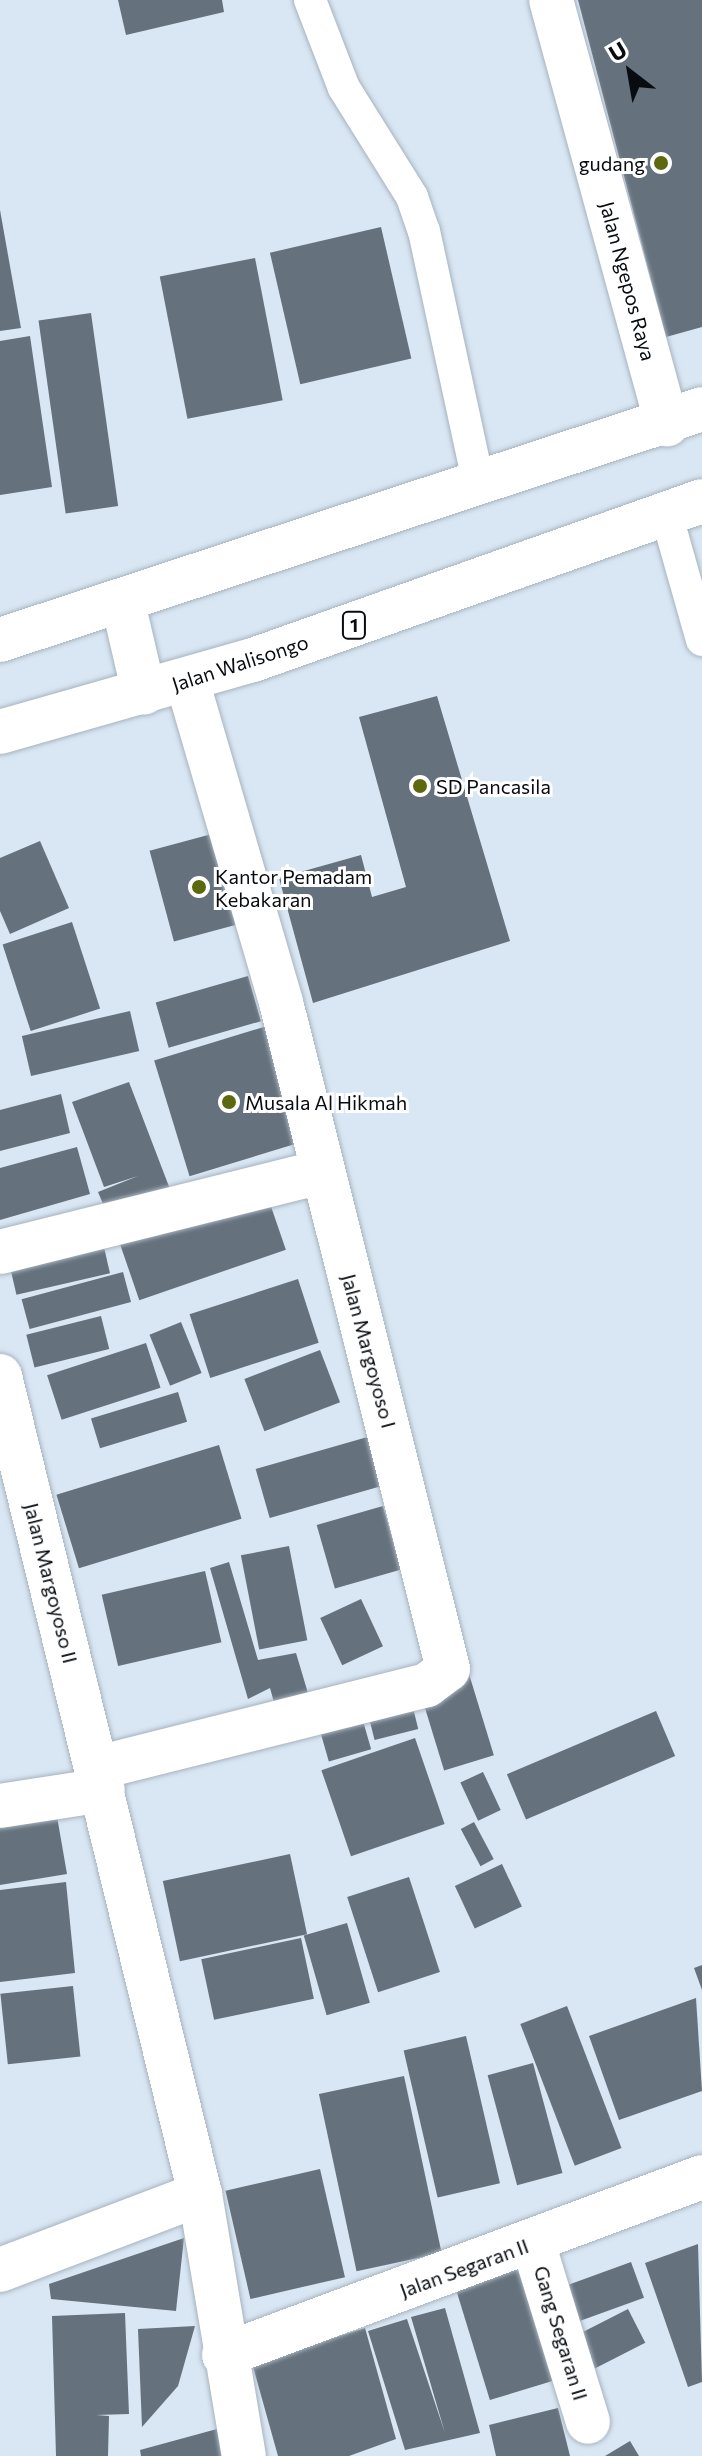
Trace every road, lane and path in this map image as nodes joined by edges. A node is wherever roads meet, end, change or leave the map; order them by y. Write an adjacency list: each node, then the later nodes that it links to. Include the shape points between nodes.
1 (310, 0): 4 (lane, via 344,88 412,197 424,231)
2 (551, 0): 3 (main road, Jalan Ngepos Raya)
3 (685, 417): 4 (main road)
4 (479, 485): 6 (main road)
5 (684, 507): 8 (lane); 9 (main road, Jalan Walisongo / 1)
6 (123, 603): 7 (main road); 10 (main road)
7 (0, 640)
8 (702, 640)
9 (187, 681): 10 (main road, Jalan Walisongo / 1); 12 (main road, Jalan Margoyoso I, via 281,1002)
10 (144, 693): 11 (main road, Jalan Walisongo / 1)
11 (0, 732)
12 (321, 1172): 13 (main road); 15 (main road, Jalan Margoyoso I, via 448,1669 427,1685)
13 (0, 1252)
14 (0, 1376): 15 (main road, Jalan Margoyoso II)
15 (100, 1779): 16 (main road); 18 (main road, Jalan Margoyoso II)
16 (0, 1806)
17 (702, 2177): 19 (main road, Jalan Segaran II)
18 (200, 2194): 20 (main road); 21 (main road)
19 (533, 2243): 21 (main road, Jalan Segaran II); 22 (main road, Gang Segaran II)
20 (0, 2270)
21 (224, 2355): 23 (main road)
22 (588, 2422)
23 (244, 2456)

